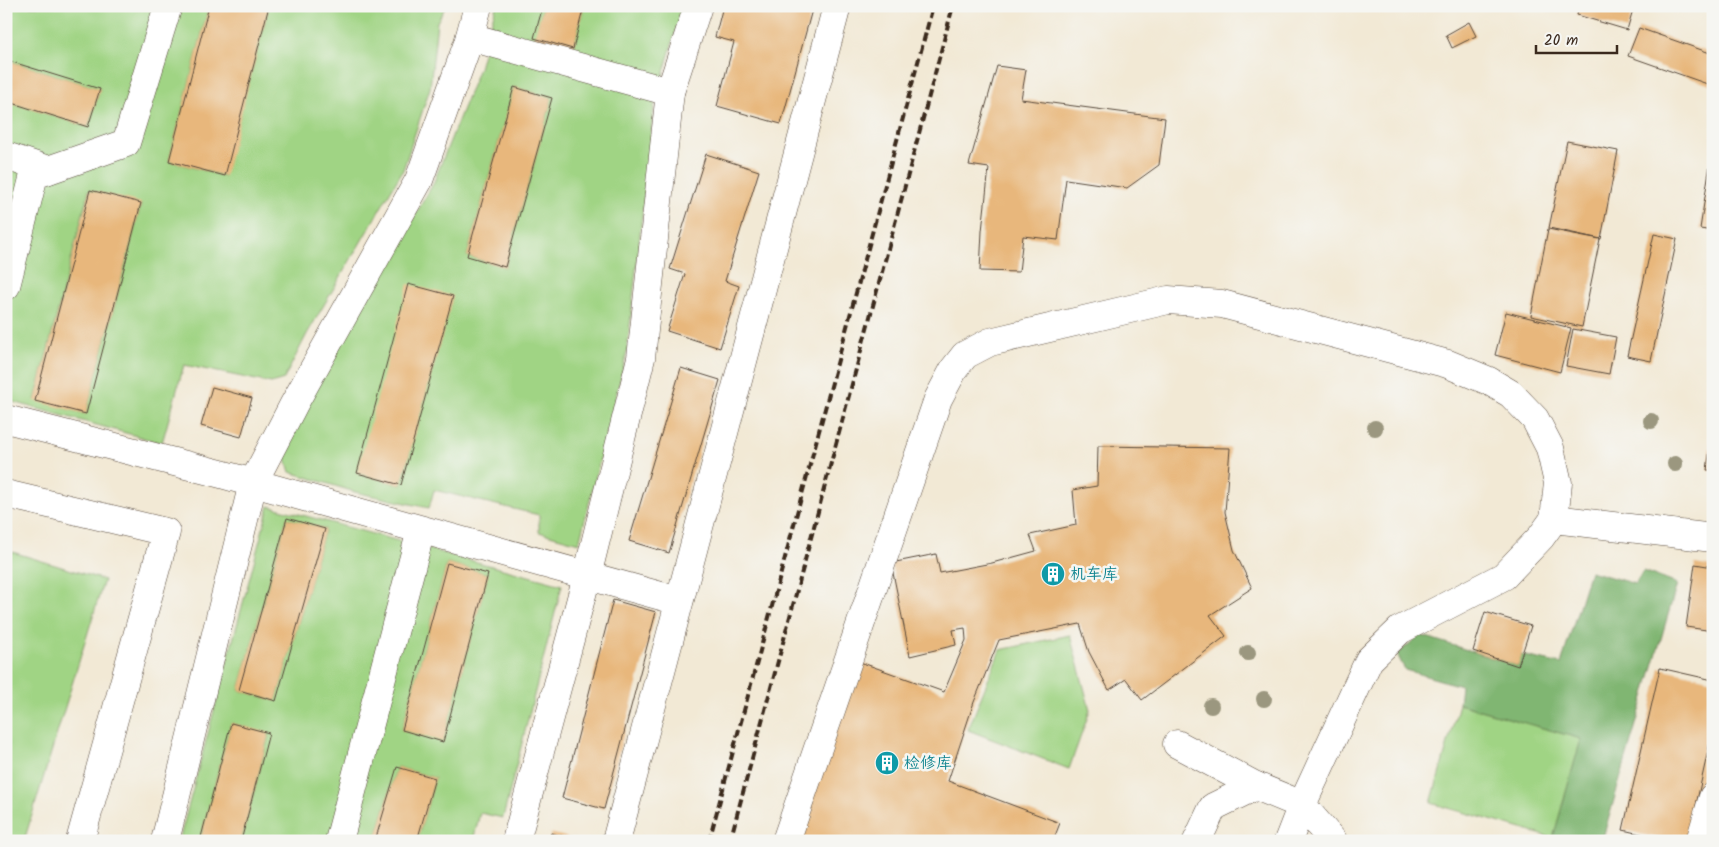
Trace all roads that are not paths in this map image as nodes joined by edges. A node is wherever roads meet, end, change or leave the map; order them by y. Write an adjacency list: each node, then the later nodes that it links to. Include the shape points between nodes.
1 (168, 6): 8 (street, via 126,143)
2 (478, 6): 5 (street)
3 (698, 6): 6 (street)
4 (837, 6): 17 (street)
5 (470, 37): 6 (street); 11 (street, via 419,180 294,404)
6 (670, 92): 16 (street, via 641,358)
7 (6, 156): 8 (street)
8 (48, 170): 9 (street, via 34,175)
9 (6, 286)
10 (6, 419): 11 (street)
11 (254, 483): 14 (street); 23 (street)
12 (6, 494): 22 (street, via 166,532)
13 (1554, 519): 15 (street); 21 (street, via 1504,576 1400,630 1369,660); 27 (street, via 1558,483 1550,448 1535,419 1511,394 1448,364 1222,304 1168,300 990,342 966,356 954,369 938,399)
14 (421, 530): 16 (street); 24 (street)
15 (1713, 538)
16 (587, 576): 17 (street); 25 (street)
17 (680, 602): 26 (street)
18 (1177, 744): 19 (street)
19 (1256, 786): 21 (street); 28 (street, via 1213,807)
20 (1713, 798): 31 (street)
21 (1302, 805): 29 (street); 30 (street)
22 (80, 841)
23 (165, 841)
24 (339, 841)
25 (516, 841)
26 (616, 841)
27 (786, 841)
28 (1197, 841)
29 (1288, 841)
30 (1333, 841)
31 (1700, 841)

